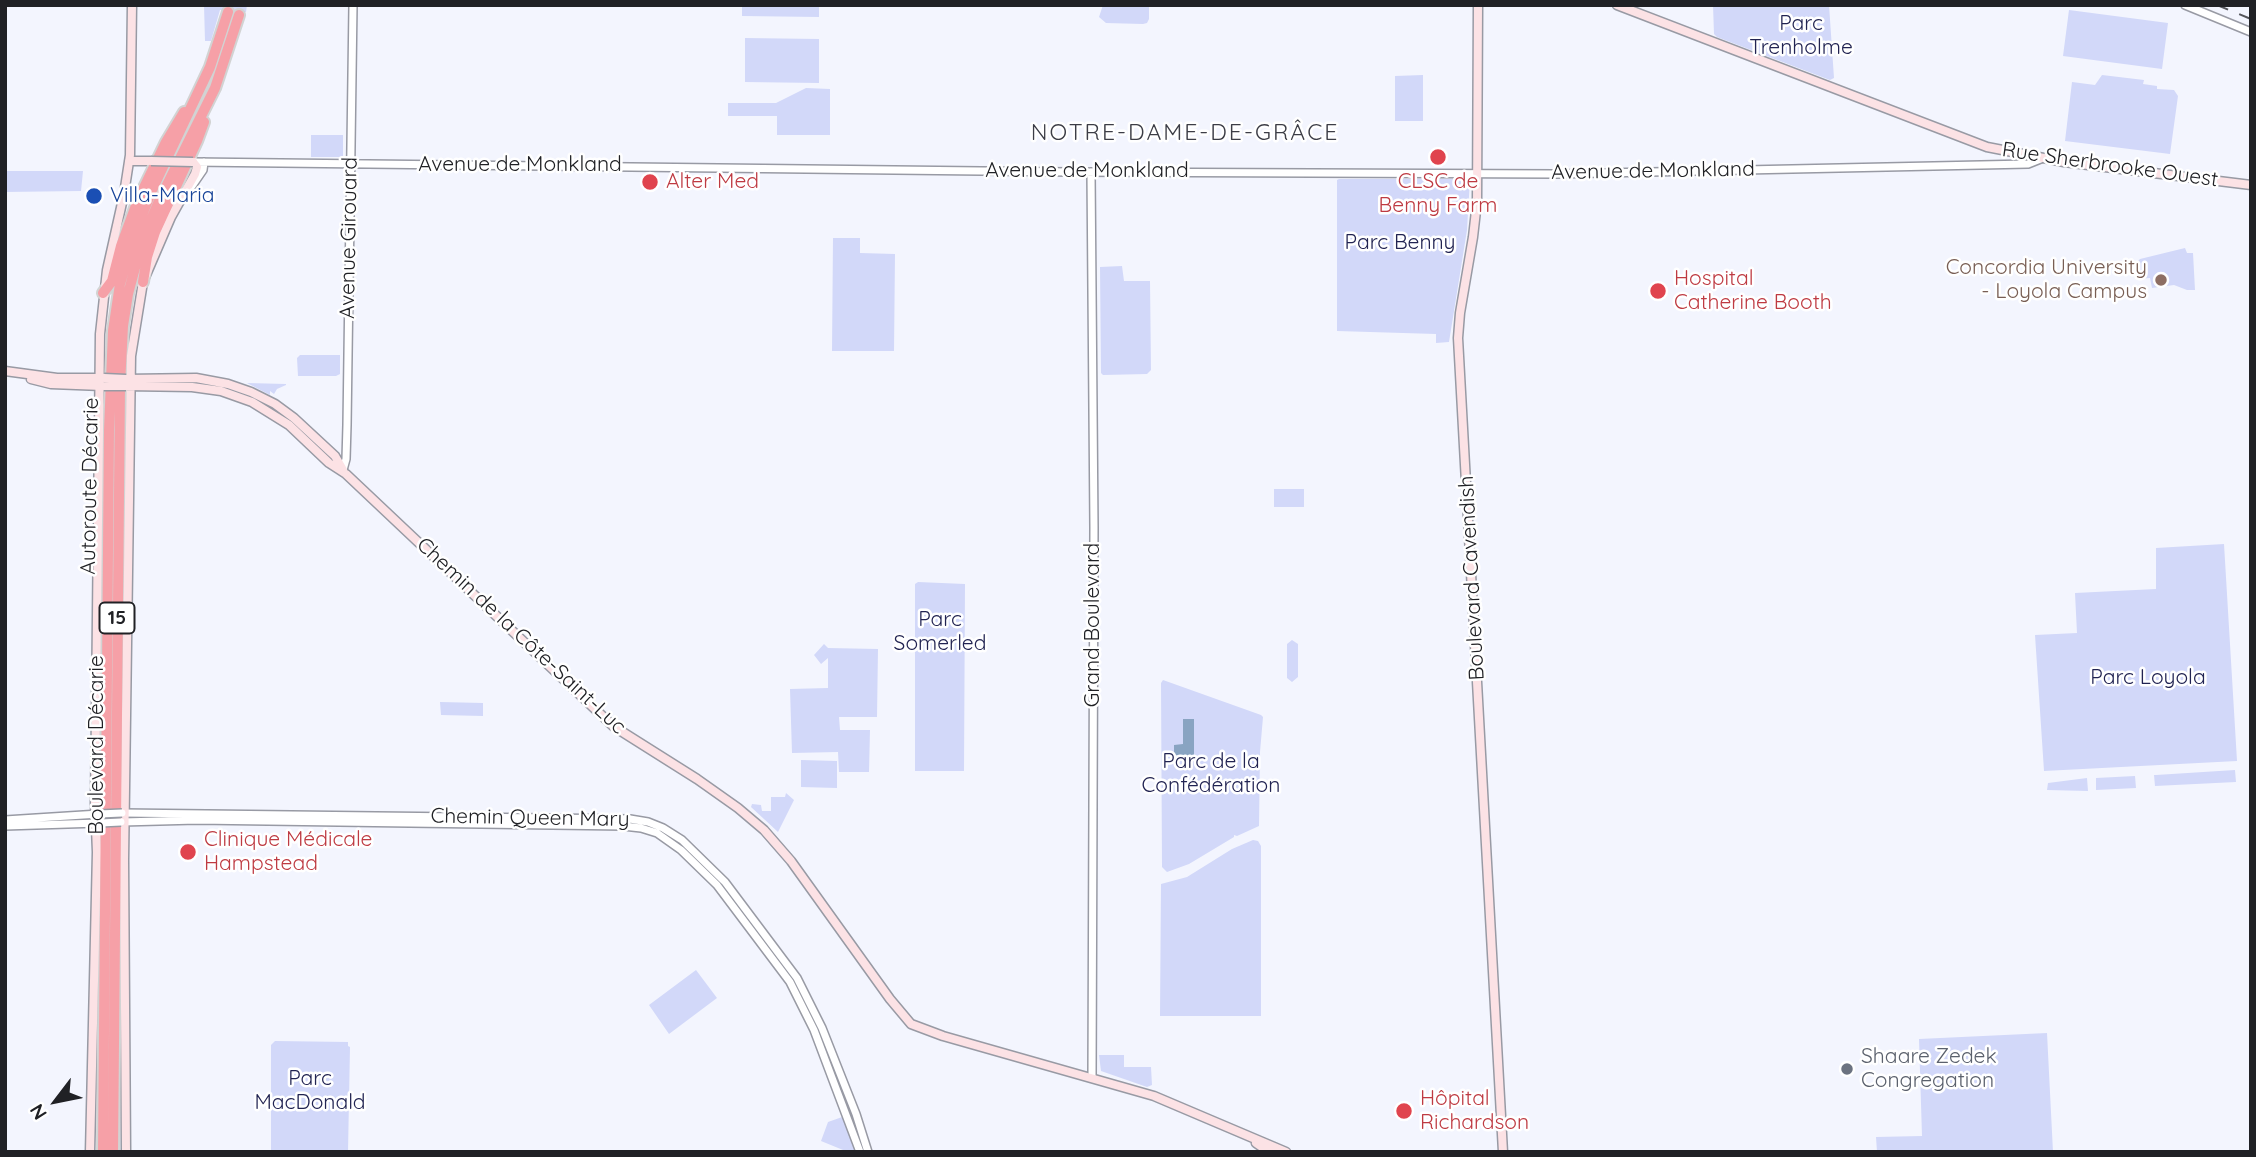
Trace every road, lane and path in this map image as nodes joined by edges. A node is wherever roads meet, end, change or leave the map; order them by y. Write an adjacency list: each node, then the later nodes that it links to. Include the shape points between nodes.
1 (132, 5): 10 (main road, Boulevard Décarie)
2 (353, 5): 13 (street, Avenue Girouard)
3 (1478, 5): 15 (main road, Boulevard Cavendish)
4 (1617, 5): 9 (main road, Rue Sherbrooke Ouest, via 1968,141)
5 (2185, 5): 6 (street)
6 (2251, 32)
7 (210, 67): 8 (highway, Autoroute Décarie / 15, via 234,13 223,67); 19 (highway, via 146,182); 31 (highway, Autoroute Décarie / 15, via 135,233 113,331)
8 (209, 101): 18 (highway, via 201,132 155,232); 32 (highway, Autoroute Décarie / 15, via 143,238 128,294 121,349)
9 (2043, 158): 15 (street, Avenue de Monkland, via 2028,164 1999,165); 16 (main road, Rue Sherbrooke Ouest)
10 (129, 161): 11 (main road, Avenue de Monkland, bridge); 19 (main road, Boulevard Décarie)
11 (193, 162): 12 (street, Avenue de Monkland); 17 (main road, Boulevard Décarie, via 196,172)
12 (204, 162): 13 (street, Avenue de Monkland); 17 (street, Boulevard Décarie)
13 (350, 164): 14 (street, Avenue de Monkland); 23 (street, Avenue Girouard, via 347,436)
14 (1091, 172): 15 (street, Avenue de Monkland); 28 (street, Grand Boulevard)
15 (1478, 173): 38 (main road, Boulevard Cavendish, via 1476,220 1458,338)
16 (2251, 185)
17 (182, 198): 18 (main road, Boulevard Décarie)
18 (143, 282): 22 (main road, Boulevard Décarie)
19 (103, 293): 21 (main road, Boulevard Décarie)
20 (9, 371): 21 (main road, Chemin de la Côte-Saint-Luc, via 44,383)
21 (102, 382): 22 (main road, Chemin de la Côte-Saint-Luc, bridge); 25 (main road, Boulevard Décarie)
22 (128, 382): 23 (main road, Chemin de la Côte-Saint-Luc, via 192,387 244,398 283,420); 24 (main road, Boulevard Décarie)
23 (342, 470): 28 (main road, Chemin de la Côte-Saint-Luc, via 613,726 697,779 764,830 909,1022 943,1036)
24 (124, 817): 25 (street, Chemin Queen Mary, bridge); 33 (main road, Boulevard Décarie); 34 (street, Chemin Queen Mary, via 624,826 657,833 717,885 787,978 814,1030); 35 (street, Chemin Queen Mary, via 631,819 658,825 682,840 720,877 797,978 822,1028)
25 (98, 818): 26 (street, Chemin Queen Mary); 27 (street, Chemin Queen Mary); 30 (main road, Boulevard Décarie)
26 (5, 820)
27 (5, 826)
28 (1092, 1077): 29 (main road, Chemin de la Côte-Saint-Luc, via 1175,1104)
29 (1251, 1139): 36 (main road, Chemin de la Côte-Saint-Luc); 37 (main road, Chemin de la Côte-Saint-Luc)
30 (90, 1152)
31 (103, 1152)
32 (113, 1152)
33 (126, 1152)
34 (860, 1152)
35 (868, 1152)
36 (1269, 1152)
37 (1286, 1152)
38 (1503, 1152)

